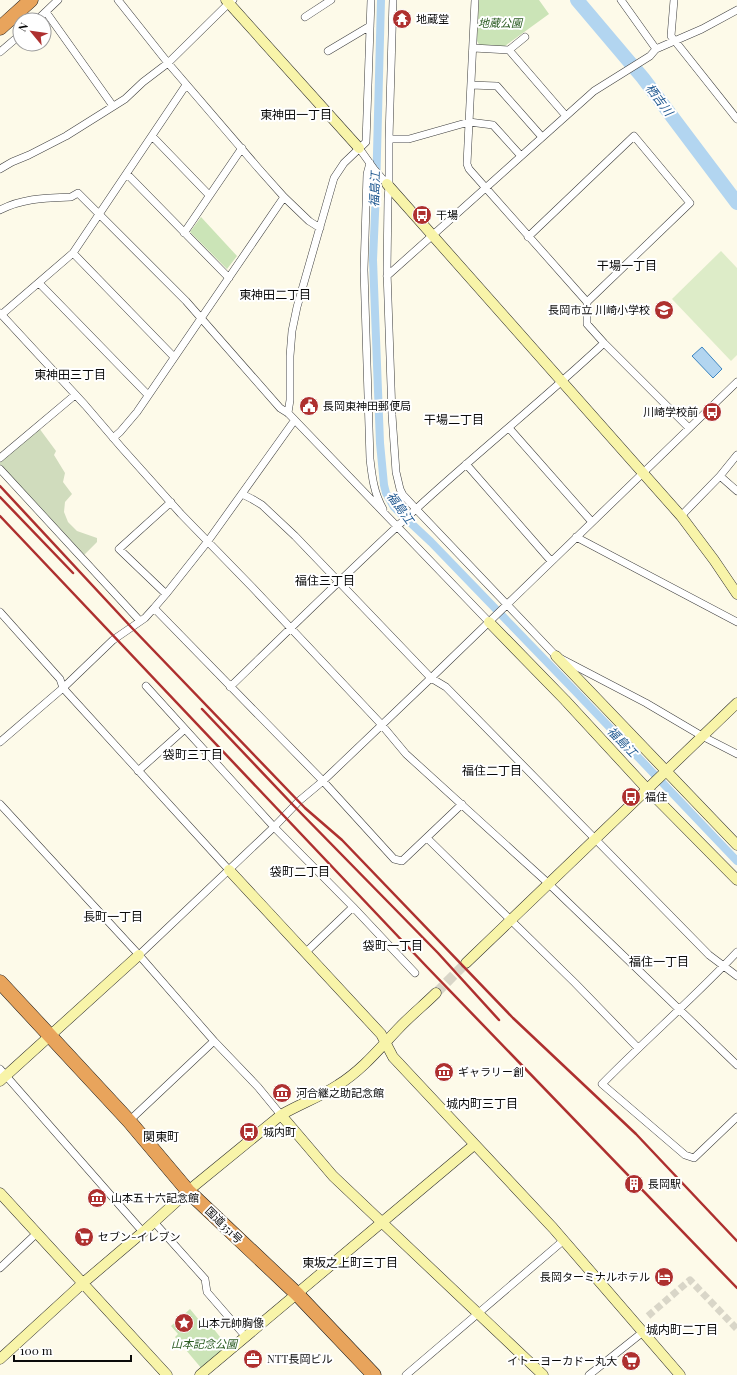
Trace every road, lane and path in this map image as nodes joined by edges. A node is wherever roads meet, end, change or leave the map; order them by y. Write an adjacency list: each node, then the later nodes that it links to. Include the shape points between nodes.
1 (16, 0): 14 (highway)
2 (31, 0): 18 (highway)
3 (58, 0): 13 (street)
4 (118, 0): 27 (street)
5 (331, 0): 15 (street)
6 (371, 0): 17 (street)
7 (393, 0): 36 (street)
8 (475, 0): 22 (street)
9 (621, 0): 23 (street)
10 (674, 0): 21 (street, via 671,36)
11 (230, 1): 27 (street); 38 (street)
12 (737, 10): 21 (street)
13 (46, 12)
14 (0, 15)
15 (305, 17)
16 (52, 20): 30 (street)
17 (370, 26): 25 (street); 38 (street, via 366,142)
18 (0, 28)
19 (525, 37): 24 (street)
20 (12, 42): 26 (street)
21 (675, 42): 23 (street); 32 (street)
22 (473, 48): 24 (street); 29 (street)
23 (656, 49): 31 (street, via 650,56 594,91)
24 (509, 50): 31 (street)
25 (328, 51)
26 (0, 52)
27 (168, 63): 28 (street); 30 (street)
28 (186, 85): 34 (street); 37 (street)
29 (471, 85): 33 (street); 35 (street, via 497,86)
30 (113, 106): 41 (street, via 66,136)
31 (566, 116): 35 (street)
32 (737, 119)
33 (469, 122): 36 (street, via 409,139); 39 (street, via 493,125); 44 (street, via 467,164)
34 (152, 136): 42 (street); 45 (street)
35 (542, 137): 39 (street)
36 (389, 139): 43 (street)
37 (242, 148): 45 (street); 46 (street)
38 (359, 148): 40 (street); 49 (street, via 336,173)
39 (521, 156): 44 (street)
40 (372, 166): 43 (street); 82 (street, via 366,174 364,270 370,459 376,495)
41 (0, 169)
42 (127, 174): 48 (street); 50 (street)
43 (388, 185): 51 (street); 54 (street)
44 (485, 188): 51 (street); 52 (street)
45 (209, 195): 50 (street)
46 (284, 197): 49 (street); 55 (street)
47 (0, 210): 48 (street, via 22,201 71,197 78,193)
48 (99, 213): 53 (street); 59 (street)
49 (320, 228): 66 (street, via 297,307 290,356)
50 (184, 233): 55 (street)
51 (432, 236): 54 (street); 62 (street)
52 (528, 237): 57 (street); 57 (street, via 634,136 690,203)
53 (73, 253): 56 (street); 61 (street)
54 (388, 276): 80 (street, via 392,415 397,481)
55 (229, 278): 59 (street)
56 (39, 283): 58 (street); 65 (street)
57 (587, 302): 60 (street, via 587,324)
58 (1, 314): 64 (street)
59 (201, 319): 61 (street); 66 (street)
60 (604, 343): 62 (street); 69 (street)
61 (174, 357): 65 (street)
62 (562, 382): 68 (street); 75 (street)
63 (737, 382): 69 (street)
64 (75, 395): 70 (street); 72 (street)
65 (148, 395): 70 (street, via 130,421)
66 (288, 414): 67 (street)
67 (294, 421): 78 (street); 82 (street)
68 (509, 428): 73 (street); 83 (street)
69 (689, 428): 75 (street)
70 (113, 438): 79 (street)
71 (737, 455): 76 (street)
72 (0, 458)
73 (466, 464): 80 (street); 87 (street)
74 (0, 469): 94 (street)
75 (642, 473): 81 (street); 83 (street)
76 (720, 476): 77 (street); 81 (street)
77 (737, 491)
78 (242, 494): 86 (street); 88 (street, via 262,505)
79 (170, 502): 86 (street); 89 (street, via 119,549)
80 (414, 511): 84 (street); 91 (street)
81 (681, 516): 90 (street)
82 (389, 519): 84 (street)
83 (592, 522): 85 (street)
84 (399, 525): 88 (street); 95 (street)
85 (576, 537): 87 (street); 96 (street)
86 (208, 541): 89 (street); 97 (street)
87 (551, 562): 91 (street)
88 (338, 582): 97 (street); 99 (street)
89 (166, 594): 92 (street)
90 (737, 594)
91 (504, 607): 95 (street); 98 (street)
92 (154, 608): 94 (street); 101 (street)
93 (0, 612): 102 (street, via 60,679)
94 (140, 621): 102 (street, via 113,640)
95 (490, 621): 99 (street); 112 (street)
96 (737, 622)
97 (290, 629): 101 (street); 104 (street)
98 (556, 656): 106 (street, via 646,703); 110 (street)
99 (431, 678): 104 (street); 117 (street, via 446,687)
100 (146, 686): 105 (street)
101 (230, 686): 111 (street)
102 (63, 688): 107 (street); 109 (street)
103 (737, 703): 106 (street)
104 (381, 724): 111 (street); 114 (street, via 406,754)
105 (185, 729): 109 (street); 115 (street)
106 (702, 736): 108 (street); 110 (street)
107 (0, 742)
108 (737, 754)
109 (138, 771): 119 (street)
110 (664, 773): 112 (street); 118 (street)
111 (322, 781): 115 (street); 116 (street, via 394,859 402,861)
112 (650, 788): 117 (street); 120 (street)
113 (0, 804): 126 (street)
114 (462, 804): 116 (street); 121 (street)
115 (274, 827): 119 (street); 122 (street)
116 (427, 838): 123 (street)
117 (596, 839): 121 (street); 128 (street, via 710,955)
118 (737, 845)
119 (229, 870): 125 (street); 126 (street)
120 (737, 880)
121 (549, 884): 123 (street); 133 (street)
122 (353, 907): 125 (street); 129 (street)
123 (511, 920): 127 (street); 137 (street)
124 (737, 952): 128 (street)
125 (305, 953): 136 (street, via 381,1034)
126 (139, 955): 134 (street); 135 (street)
127 (466, 963)
128 (724, 966): 130 (street); 133 (street)
129 (415, 973)
130 (737, 976)
131 (0, 982): 134 (highway, 国道351号)
132 (436, 993): 136 (street)
133 (680, 1010): 137 (street); 138 (street)
134 (49, 1036): 139 (street); 142 (highway, 国道351号)
135 (214, 1042): 140 (street); 142 (street)
136 (386, 1043): 140 (street, via 369,1061 338,1085); 143 (street, via 393,1057)
137 (638, 1048): 141 (street, via 602,1084 685,1155 694,1158)
138 (737, 1064)
139 (2, 1075): 148 (street)
140 (281, 1115): 144 (street); 147 (street, via 333,1176)
141 (737, 1117)
142 (129, 1121): 144 (highway, 国道351号)
143 (474, 1144): 147 (street); 150 (street)
144 (188, 1191): 146 (street); 153 (highway, 国道351号)
145 (0, 1193): 149 (street)
146 (154, 1222): 148 (street); 156 (street, via 205,1279 207,1292)
147 (382, 1223): 153 (street); 154 (street)
148 (143, 1232): 152 (street)
149 (37, 1233): 151 (street); 152 (street)
150 (564, 1240): 154 (street); 155 (street)
151 (0, 1268)
152 (83, 1283): 157 (street); 158 (street)
153 (296, 1294): 156 (street); 160 (highway, 国道351号)
154 (479, 1314): 161 (street); 162 (street)
155 (643, 1332): 163 (street); 164 (street)
156 (246, 1337): 159 (street)
157 (0, 1359)
158 (167, 1375)
159 (200, 1375)
160 (374, 1375)
161 (406, 1375)
162 (543, 1375)
163 (589, 1375)
164 (680, 1375)

